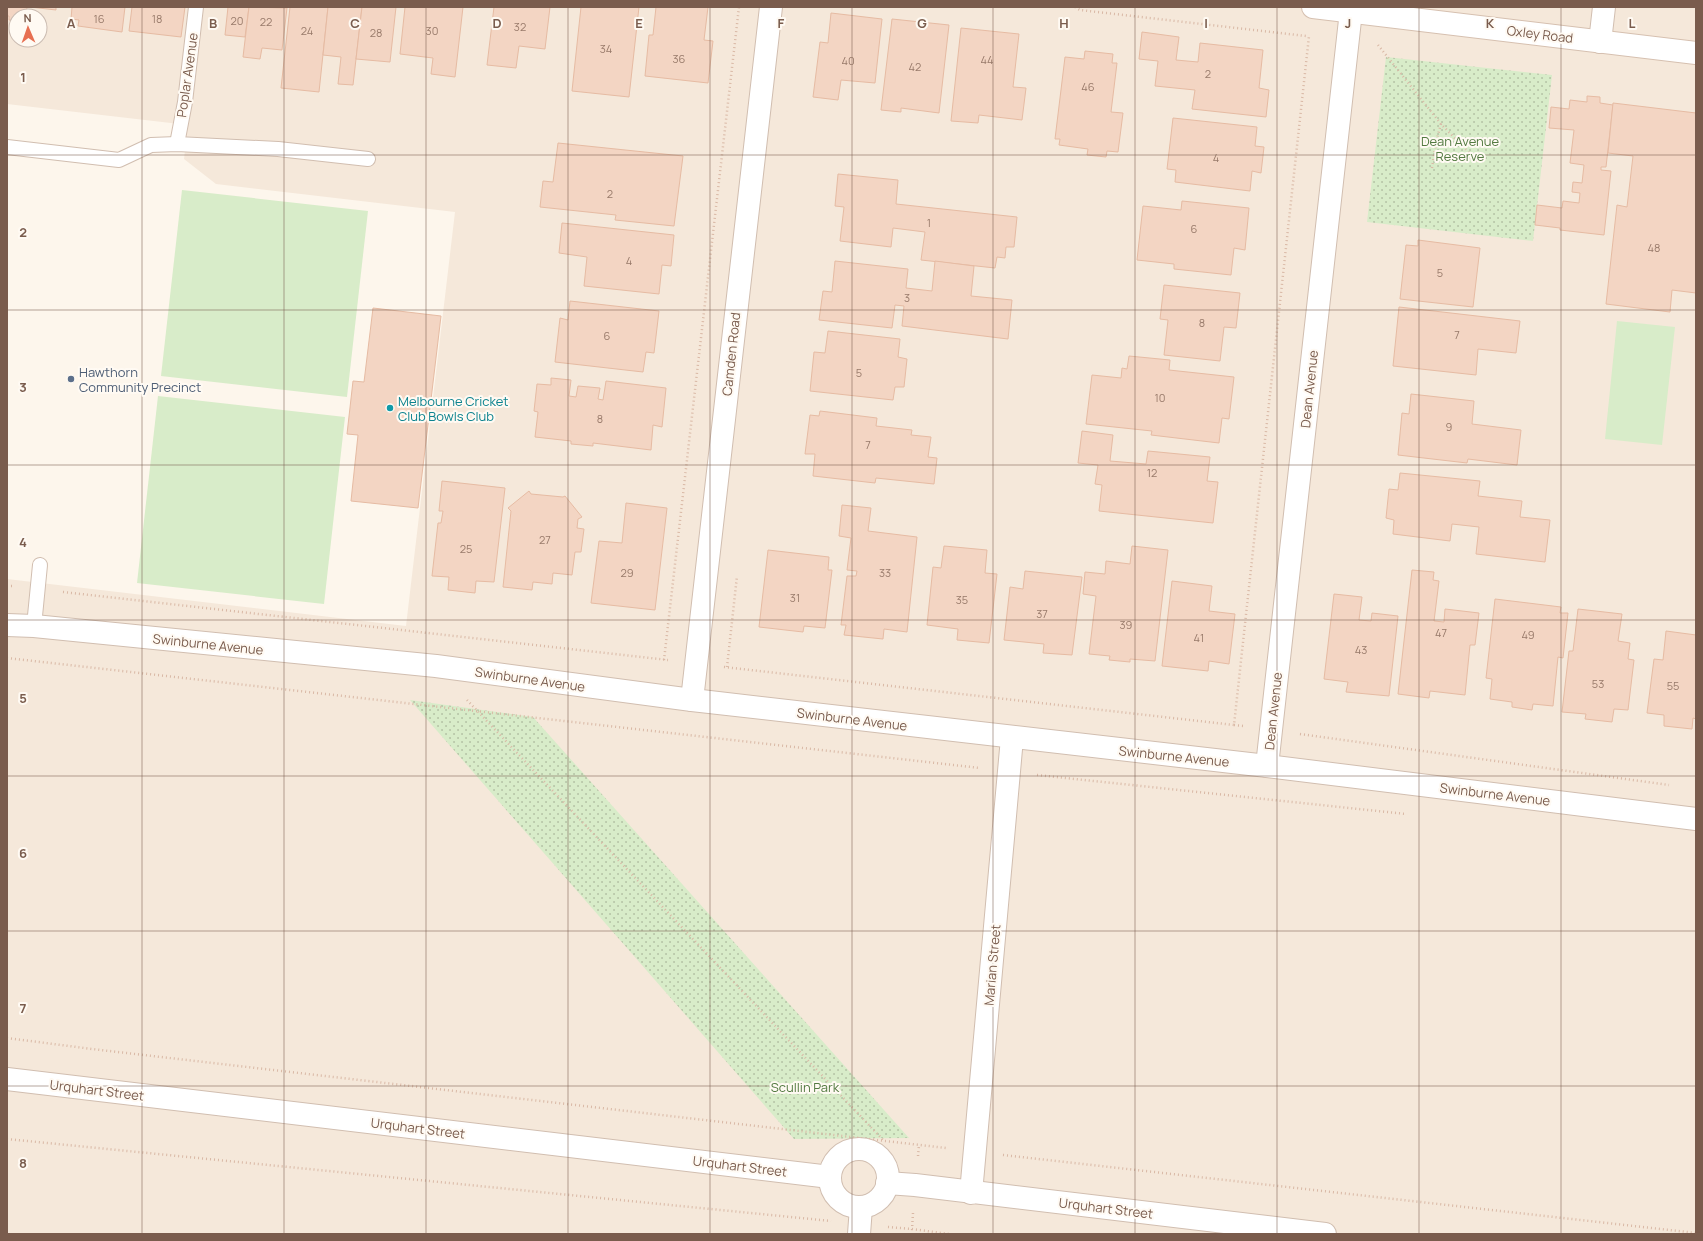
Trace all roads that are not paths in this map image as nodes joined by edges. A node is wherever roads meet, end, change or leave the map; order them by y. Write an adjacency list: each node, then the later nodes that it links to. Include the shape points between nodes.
1 (196, 7): 8 (lane, Poplar Avenue, via 185,102)
2 (771, 7): 14 (street, Camden Road)
3 (1313, 7): 5 (street, Oxley Road)
4 (1604, 7): 6 (street)
5 (1351, 11): 6 (street, Oxley Road); 16 (street, Dean Avenue)
6 (1600, 42): 7 (street, Oxley Road)
7 (1696, 53)
8 (177, 144): 9 (lane, via 151,145 119,160); 10 (lane, via 278,149)
9 (7, 148)
10 (368, 159)
11 (40, 565): 13 (lane)
12 (7, 625): 13 (street, Swinburne Avenue)
13 (34, 626): 14 (street, Swinburne Avenue, via 436,666)
14 (692, 700): 15 (street, Swinburne Avenue)
15 (1012, 738): 16 (street, Swinburne Avenue); 21 (street, Marian Street)
16 (1267, 766): 17 (street, Swinburne Avenue)
17 (1696, 819)
18 (7, 1079): 19 (street, Urquhart Street)
19 (830, 1177): 20 (street, via 836,1159 844,1153 862,1150 871,1152 882,1161); 22 (street, via 830,1186 835,1195 851,1206)
20 (887, 1183): 21 (street, Urquhart Street); 22 (street, via 884,1192 878,1200 870,1204)
21 (971, 1193): 23 (street, Urquhart Street)
22 (860, 1222)
23 (1325, 1234)

